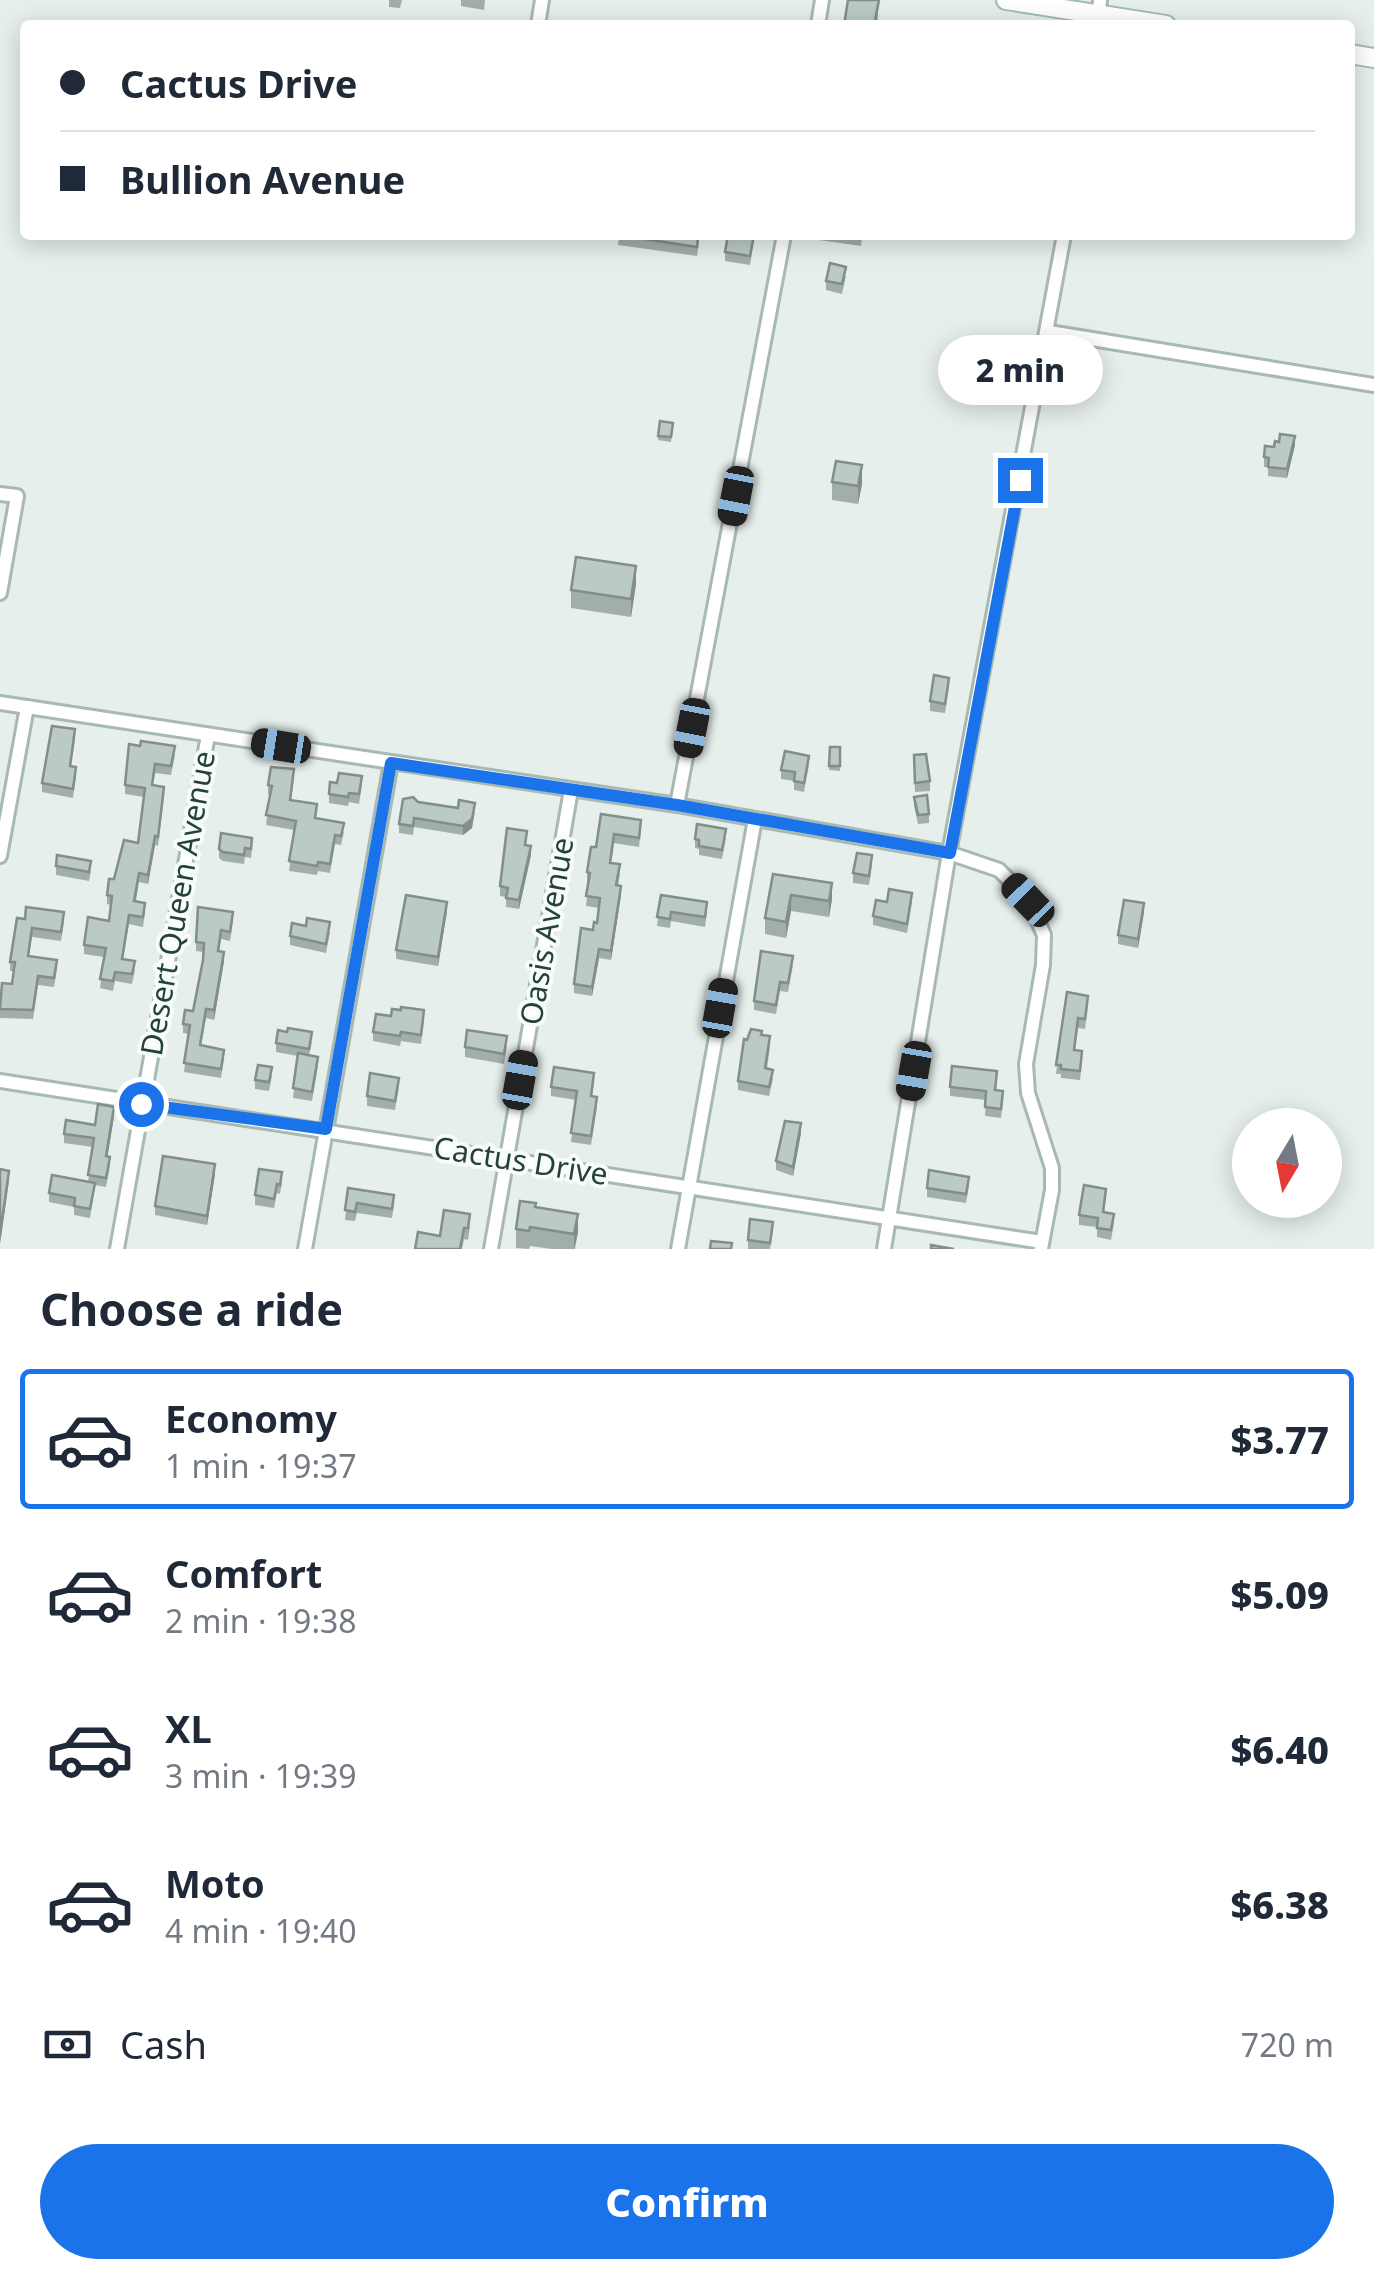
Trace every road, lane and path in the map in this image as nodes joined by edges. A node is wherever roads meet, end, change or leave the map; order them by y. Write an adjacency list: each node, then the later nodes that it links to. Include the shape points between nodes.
1 (1006, 0): 2 (street)
2 (1098, 13): 3 (street)
3 (1138, 20)
4 (783, 240): 15 (street)
5 (1063, 240): 6 (street)
6 (1048, 332): 7 (street); 17 (street)
7 (1374, 385)
8 (0, 494): 9 (street, via 17,496)
9 (0, 593)
10 (0, 702): 11 (street)
11 (27, 707): 12 (street); 18 (street)
12 (208, 735): 13 (street); 20 (street, Desert Queen Avenue)
13 (391, 763): 14 (street); 21 (street)
14 (571, 790): 15 (street); 22 (street, Oasis Avenue)
15 (677, 805): 16 (street)
16 (755, 819): 17 (street); 23 (street)
17 (950, 853): 24 (street); 25 (street, via 999,870 1028,900 1044,934 1026,1064 1028,1094 1052,1168)
18 (0, 856)
19 (0, 1081): 20 (street, Cactus Drive)
20 (141, 1104): 21 (street, Cactus Drive); 26 (street, Desert Queen Avenue)
21 (326, 1129): 22 (street, Cactus Drive); 27 (street)
22 (507, 1158): 23 (street, Cactus Drive); 28 (street, Oasis Avenue)
23 (688, 1186): 24 (street, Cactus Drive); 29 (street)
24 (889, 1217): 25 (street, Cactus Drive); 30 (street)
25 (1042, 1245)
26 (117, 1249)
27 (304, 1249)
28 (491, 1249)
29 (678, 1249)
30 (884, 1249)

